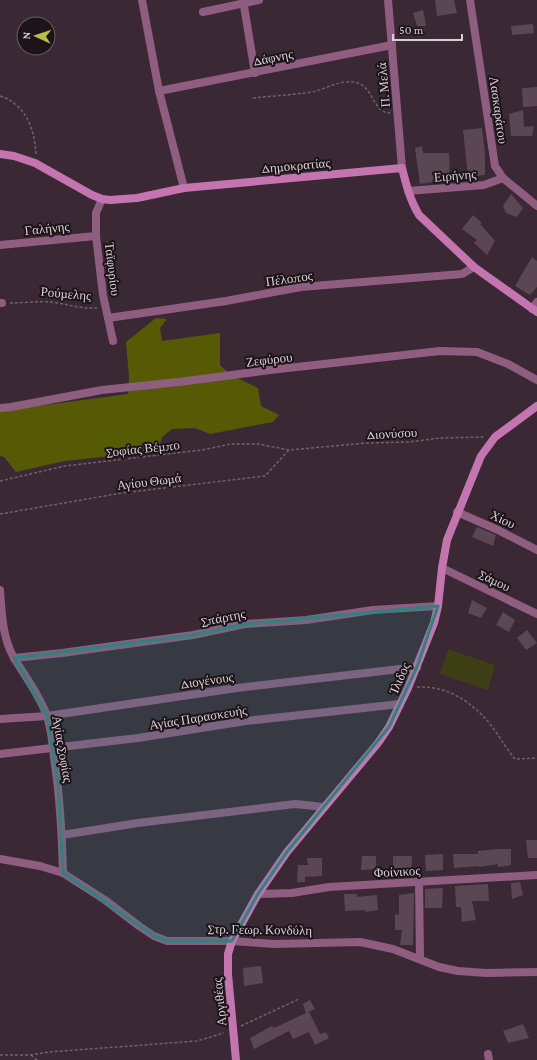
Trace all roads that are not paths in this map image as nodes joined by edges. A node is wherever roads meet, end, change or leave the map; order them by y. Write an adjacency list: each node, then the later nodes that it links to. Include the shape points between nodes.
1 (142, 0): 9 (street)
2 (259, 0): 5 (street)
3 (388, 0): 7 (street, Π. Μελά)
4 (470, 0): 12 (street, Λασκαράτου, via 495,166)
5 (244, 2): 6 (street); 8 (street)
6 (203, 12)
7 (392, 45): 8 (street, Δάφνης); 11 (street, Π. Μελά)
8 (255, 73): 9 (street, Δάφνης)
9 (159, 91): 13 (street)
10 (0, 154): 15 (street, Δημοκρατίας, via 35,163)
11 (402, 168): 13 (street, Δημοκρατίας); 14 (street)
12 (503, 178): 14 (street, Ειρήνης, via 484,185); 16 (street, Λασκαράτου)
13 (184, 188): 15 (street, Δημοκρατίας, via 118,201)
14 (408, 191): 19 (street, via 419,215)
15 (102, 199): 17 (street, Ταϊφυρίου, via 96,212)
16 (537, 206)
17 (96, 236): 18 (street, Γαλήνης); 22 (street, Ταϊφυρίου)
18 (0, 244)
19 (474, 267): 21 (street); 22 (street, Πέλοπος, via 462,274 301,287)
20 (537, 302): 21 (street)
21 (534, 311)
22 (108, 318): 23 (street, Ταϊφυρίου)
23 (113, 341)
24 (537, 380): 26 (street, Ζεφύρου, via 508,364 477,352 440,351 102,390)
25 (537, 406): 27 (street, Ίλιδος, via 495,437 481,456)
26 (0, 408)
27 (457, 512): 28 (street, Χίου); 29 (street, Ίλιδος, via 447,540)
28 (537, 550)
29 (442, 568): 31 (street, Ίλιδος); 32 (street, Σάμου)
30 (0, 590): 33 (street, Αγίας Σοφίας, via 2,624)
31 (438, 606): 33 (street, Σπάρτης, via 373,610 306,620 245,624 193,635); 34 (street, Ίλιδος)
32 (537, 614)
33 (14, 658): 36 (street, Αγίας Σοφίας)
34 (417, 667): 35 (street, Ίλιδος); 36 (street, Διογένους, via 245,687)
35 (400, 704): 38 (street, Αγίας Παρασκευής, via 246,721); 40 (street, Ίλιδος, via 378,743)
36 (47, 716): 37 (street, Διογένους); 38 (street, Αγίας Σοφίας)
37 (0, 719)
38 (53, 748): 39 (street, Αγίας Παρασκευής); 41 (street, Αγίας Σοφίας)
39 (0, 754)
40 (324, 807): 41 (street, via 295,804); 46 (street, Ίλιδος, via 287,852)
41 (62, 835): 43 (street, Αγίας Σοφίας)
42 (0, 859): 43 (street, Στρ. Γεωρ. Κονδύλη)
43 (63, 873): 47 (street, Στρ. Γεωρ. Κονδύλη, via 106,900 154,936 167,940)
44 (537, 874): 45 (street, Φοίνικος)
45 (419, 882): 46 (street, Φοίνικος); 48 (street)
46 (258, 894): 47 (street, Ίλιδος)
47 (232, 941): 48 (street, Στρ. Γεωρ. Κονδύλη, via 274,944 360,942 393,949); 50 (street, Αργιθέας, via 228,954 228,974)
48 (420, 959): 49 (street, Στρ. Γεωρ. Κονδύλη, via 458,971)
49 (537, 972)
50 (236, 1060)

